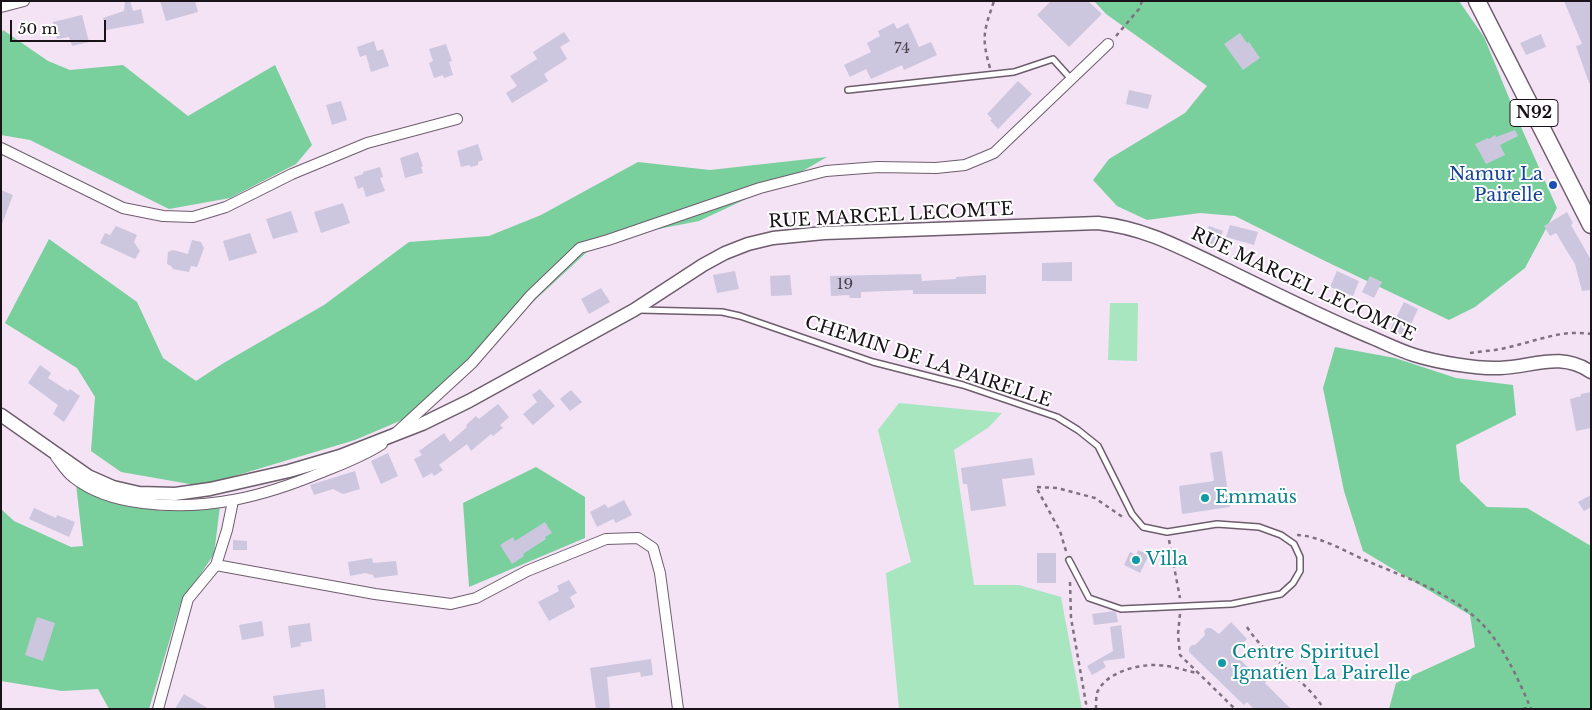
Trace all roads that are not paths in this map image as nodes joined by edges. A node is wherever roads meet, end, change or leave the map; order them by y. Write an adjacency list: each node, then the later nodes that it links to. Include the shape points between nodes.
1 (24, 1): 3 (street)
2 (1477, 1): 9 (main road, N92)
3 (1, 7)
4 (1108, 44): 5 (street)
5 (1072, 80): 6 (lane, via 1052,59 1014,72); 13 (street, via 994,153 965,165 826,171 760,188 580,248 531,296 472,363)
6 (848, 90)
7 (457, 118): 8 (street, via 367,143 292,174 226,207 193,217 163,216 123,208)
8 (1, 148)
9 (1591, 225)
10 (634, 310): 11 (street, RUE MARCEL LECOMTE, via 725,253 773,238 824,233 1098,224 1145,232 1328,319 1414,355 1499,368 1558,360 1580,365); 13 (street, RUE MARCEL LECOMTE, via 469,401); 16 (lane, CHEMIN DE LA PAIRELLE, via 722,312 740,316 874,362 963,385 1056,418 1098,446 1132,514 1143,527 1167,532 1218,524 1259,527 1294,544 1300,557 1300,571 1281,594 1232,604 1121,609 1089,598)
11 (1591, 372)
12 (1, 415): 14 (street, RUE MARCEL LECOMTE)
13 (392, 436): 14 (street, RUE MARCEL LECOMTE, via 289,471 210,490 175,494 113,488 88,476); 15 (street, via 363,456 292,484)
14 (49, 448): 15 (street, via 72,476 107,496 171,506)
15 (233, 501): 17 (street)
16 (1069, 560)
17 (216, 565): 18 (street, via 188,599); 19 (street, via 375,594 451,604 476,598 527,571 606,540 638,538 653,548 660,573)
18 (158, 709)
19 (678, 709)

